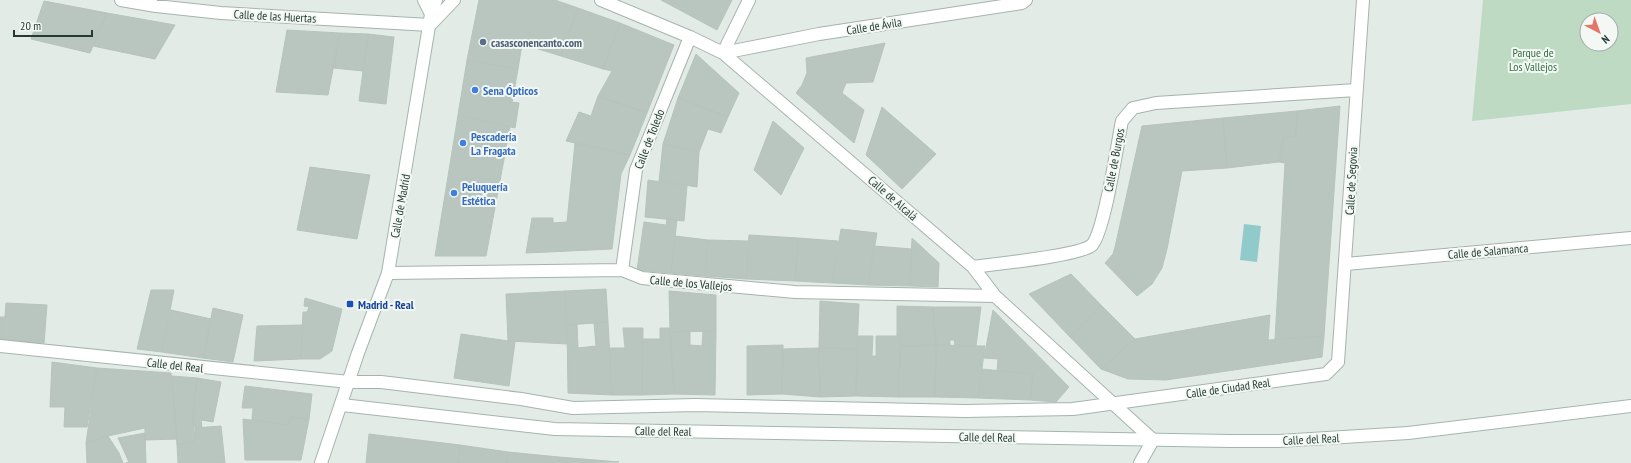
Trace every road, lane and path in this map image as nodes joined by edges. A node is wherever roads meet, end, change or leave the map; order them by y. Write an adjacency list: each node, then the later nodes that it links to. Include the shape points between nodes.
1 (121, 0): 9 (street, Calle de las Huertas, via 221,13)
2 (424, 0): 9 (street)
3 (436, 0): 9 (street, Calle de Madrid)
4 (454, 0): 9 (street)
5 (601, 0): 10 (street, Calle de Alcalá)
6 (749, 0): 11 (street)
7 (1026, 0): 11 (street, Calle de Ávila, via 1022,3 819,34)
8 (1363, 0): 12 (street, Calle de Segovia)
9 (431, 19): 17 (street, Calle de Madrid)
10 (690, 37): 11 (street, Calle de Alcalá); 16 (street, Calle de Toledo, via 636,170)
11 (723, 54): 15 (street, Calle de Alcalá)
12 (1356, 90): 14 (street, Calle de Segovia); 15 (street, Calle de Burgos, via 1156,103 1133,108 1122,121 1101,226 1092,245 1074,253)
13 (1631, 238): 14 (street, Calle de Salamanca)
14 (1346, 264): 20 (street, Calle de Segovia)
15 (973, 267): 18 (street, Calle de Alcalá)
16 (622, 270): 17 (street, Calle de los Vallejos); 18 (street, Calle de los Vallejos, via 642,278 795,292)
17 (388, 273): 21 (street, Calle de Madrid)
18 (995, 296): 22 (street, Calle de Alcalá)
19 (0, 346): 21 (street, Calle del Real)
20 (1338, 362): 22 (street, Calle de Ciudad Real, via 1326,374)
21 (349, 382): 22 (street, Calle del Real, via 381,382 573,408 695,405 965,411 1073,409); 23 (street, Calle de Madrid)
22 (1113, 404): 25 (street, Calle de Alcalá)
23 (342, 405): 25 (street, Calle del Real, via 555,430); 26 (street, Calle de Madrid)
24 (1631, 406): 25 (street, Calle del Real, via 1408,433 1279,440)
25 (1153, 440): 27 (street)
26 (321, 463)
27 (1140, 463)

